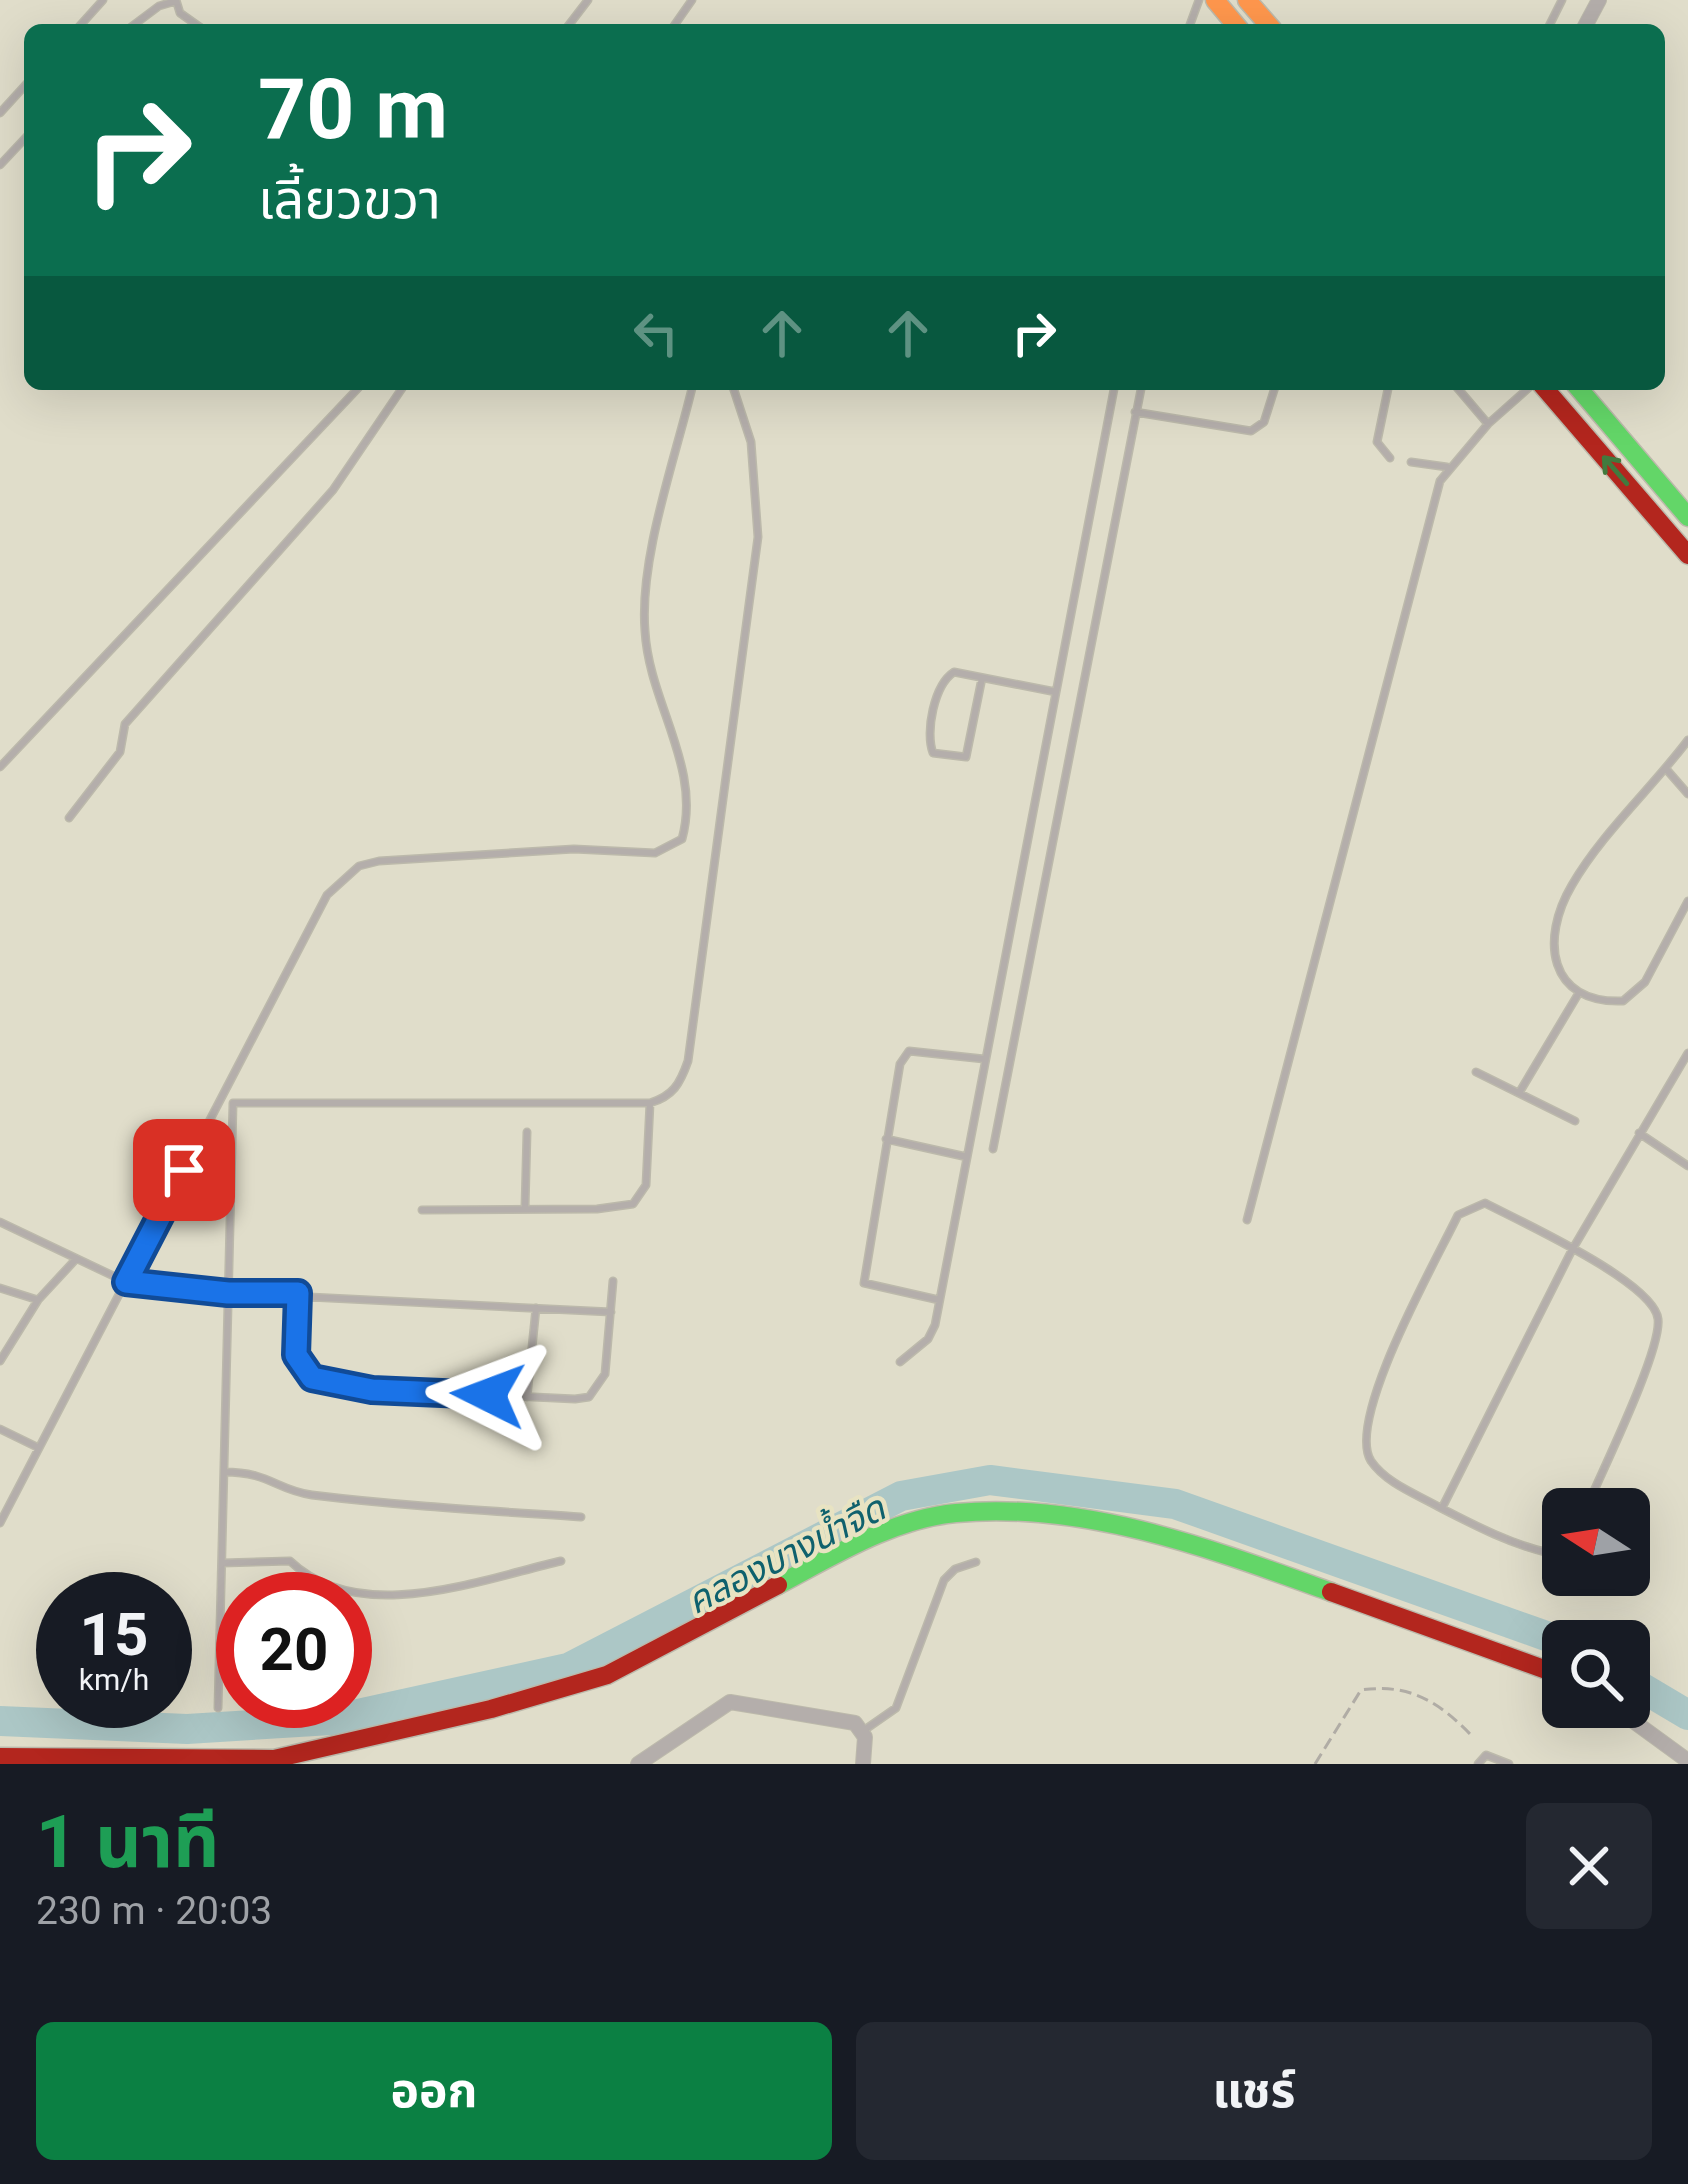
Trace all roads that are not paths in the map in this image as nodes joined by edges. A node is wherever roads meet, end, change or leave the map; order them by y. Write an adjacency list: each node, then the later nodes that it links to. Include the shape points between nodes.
1 (104, 0): 6 (lane)
2 (176, 0): 7 (lane); 8 (lane)
3 (588, 0): 9 (lane)
4 (1215, 0): 10 (street)
5 (1247, 0): 11 (street)
6 (82, 24)
7 (137, 24)
8 (196, 24)
9 (570, 24)
10 (1235, 24)
11 (1268, 24)
12 (24, 87): 13 (lane)
13 (0, 113)
14 (24, 140): 15 (lane)
15 (0, 166)
16 (356, 390): 38 (lane)
17 (401, 390): 41 (lane, via 333,490 125,724 120,752)
18 (692, 390): 48 (lane, via 644,612 656,696 686,772 682,839 655,853 555,850 358,866 327,895)
19 (734, 390): 50 (lane, via 751,442 758,538 688,1061 668,1097)
20 (1114, 390): 36 (lane)
21 (1140, 390): 28 (lane)
22 (1274, 390): 28 (lane, via 1264,422 1251,431)
23 (1388, 390): 30 (lane, via 1377,442)
24 (1459, 390): 29 (lane)
25 (1530, 390): 29 (lane)
26 (1543, 390): 34 (street, one-way to 26)
27 (1579, 390): 33 (street)
28 (1135, 412): 55 (lane)
29 (1488, 424): 32 (lane)
30 (1390, 458)
31 (1412, 462): 32 (lane)
32 (1448, 466): 60 (lane)
33 (1688, 517)
34 (1688, 555)
35 (982, 678): 35 (lane, via 945,677 932,753 966,757); 36 (lane)
36 (1056, 692): 45 (lane)
37 (1688, 740): 39 (lane)
38 (0, 767)
39 (1666, 769): 40 (lane); 43 (lane, via 1564,903 1556,956)
40 (1688, 794)
41 (69, 818)
42 (1688, 902): 43 (lane, via 1634,992 1623,1001)
43 (1577, 996): 47 (lane)
44 (1688, 1053): 53 (lane)
45 (986, 1060): 54 (lane, via 909,1051); 56 (lane)
46 (1476, 1072): 47 (lane)
47 (1519, 1093): 51 (lane)
48 (222, 1095): 49 (lane); 65 (lane)
49 (233, 1103): 50 (lane); 67 (lane)
50 (650, 1103): 58 (lane, via 646,1185 633,1204)
51 (1575, 1120)
52 (527, 1132): 58 (lane)
53 (1639, 1133): 57 (lane); 62 (lane)
54 (886, 1139): 56 (lane); 70 (lane, via 864,1283)
55 (993, 1149)
56 (967, 1157): 70 (lane)
57 (1688, 1166)
58 (525, 1208): 59 (lane)
59 (422, 1210)
60 (1247, 1220)
61 (0, 1222): 63 (lane)
62 (1572, 1250): 79 (lane, via 1622,1278 1659,1320); 82 (lane); 82 (lane, via 1485,1203 1458,1215 1366,1429 1368,1457 1386,1477)
63 (76, 1259): 65 (lane); 69 (lane)
64 (614, 1281): 72 (lane)
65 (126, 1282): 67 (lane); 77 (lane)
66 (0, 1288): 69 (lane)
67 (228, 1293): 68 (lane); 78 (lane)
68 (298, 1293): 71 (lane); 75 (lane, via 296,1355 312,1378 372,1390)
69 (38, 1300): 73 (lane)
70 (939, 1300): 74 (lane, via 928,1339)
71 (536, 1308): 72 (lane); 75 (lane)
72 (611, 1312): 75 (lane, via 598,1388 575,1399)
73 (0, 1360)
74 (900, 1362)
75 (527, 1397)
76 (0, 1429): 77 (lane)
77 (39, 1448): 81 (lane)
78 (224, 1472): 83 (lane, via 260,1473 301,1493 371,1502); 88 (lane)
79 (1595, 1488)
80 (0, 1489): 81 (lane)
81 (14, 1496): 84 (lane)
82 (1442, 1508): 85 (lane)
83 (581, 1517)
84 (0, 1523)
85 (1542, 1551)
86 (561, 1561): 88 (lane, via 428,1592 360,1593 313,1583 290,1561)
87 (976, 1562): 92 (lane, via 944,1580 896,1708)
88 (222, 1563): 89 (lane)
89 (222, 1572)
90 (1542, 1668): 93 (street, via 1220,1552 1075,1515 954,1513 873,1535 608,1675 491,1709 274,1759)
91 (1643, 1728): 94 (street)
92 (863, 1731): 95 (street, via 849,1721 730,1702); 96 (street)
93 (0, 1756)
94 (1688, 1761)
95 (638, 1764)
96 (863, 1764)
97 (1478, 1764): 98 (lane, via 1486,1755)
98 (1509, 1764)

